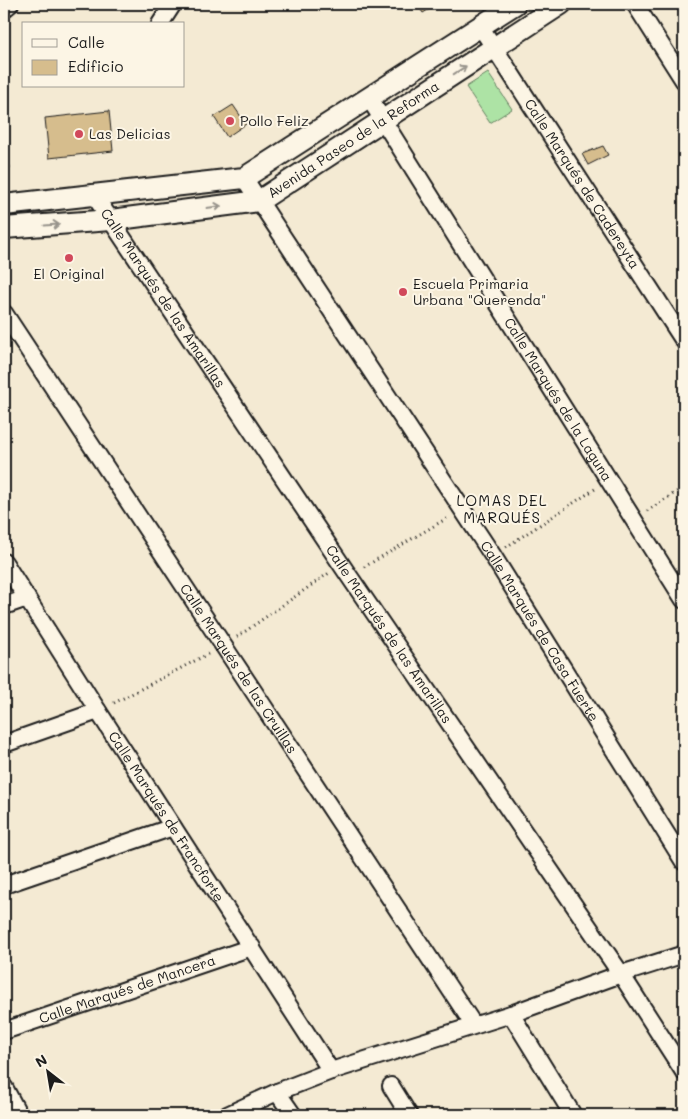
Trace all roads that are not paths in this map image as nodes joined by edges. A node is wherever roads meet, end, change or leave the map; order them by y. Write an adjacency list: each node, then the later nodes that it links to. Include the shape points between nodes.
1 (10, 4): 6 (street)
2 (173, 4): 7 (street)
3 (515, 4): 8 (street, Avenida Paseo de la Reforma)
4 (561, 4): 9 (street, Avenida Paseo de la Reforma)
5 (635, 4): 10 (street)
6 (4, 9)
7 (161, 22)
8 (480, 26): 9 (street, Calle Marqués de Cadereyta); 11 (street, Avenida Paseo de la Reforma)
9 (494, 48): 12 (street, Avenida Paseo de la Reforma, one-way to 9); 20 (street, Calle Marqués de Cadereyta)
10 (684, 81)
11 (369, 98): 12 (street, Calle Marqués de la Laguna); 13 (street, Avenida Paseo de la Reforma)
12 (382, 120): 15 (street, Avenida Paseo de la Reforma); 23 (street, Calle Marqués de la Laguna)
13 (244, 178): 14 (street, Avenida Paseo de la Reforma); 15 (street, Calle Marqués de Casa Fuerte)
14 (94, 195): 16 (street, Avenida Paseo de la Reforma); 17 (street, Calle Marqués de las Amarillas)
15 (259, 201): 17 (street, Avenida Paseo de la Reforma, one-way to 15); 28 (street, Calle Marqués de Casa Fuerte, via 493,556)
16 (4, 205)
17 (111, 220): 18 (street, Avenida Paseo de la Reforma, one-way to 17); 32 (street, Calle Marqués de las Amarillas)
18 (4, 228)
19 (4, 313): 34 (street, Calle Marqués de las Cruillas)
20 (684, 342)
21 (4, 562): 22 (street, Calle Marqués de Francforte)
22 (27, 598): 24 (street); 25 (street, Calle Marqués de Francforte)
23 (684, 600)
24 (4, 606)
25 (98, 711): 26 (street); 27 (street, Calle Marqués de Francforte)
26 (4, 744)
27 (173, 827): 29 (street); 30 (street, Calle Marqués de Francforte)
28 (684, 862)
29 (4, 885)
30 (252, 947): 35 (street, Calle Marqués de Mancera); 36 (street, Calle Marqués de Francforte)
31 (684, 954): 32 (street)
32 (621, 974): 33 (street); 37 (street, Calle Marqués de las Amarillas)
33 (511, 1014): 34 (street); 45 (street)
34 (473, 1024): 36 (street)
35 (4, 1031)
36 (331, 1071): 40 (street)
37 (684, 1072)
38 (391, 1086): 44 (street)
39 (4, 1087): 41 (street)
40 (277, 1092): 42 (street); 43 (street)
41 (19, 1115)
42 (228, 1115)
43 (293, 1115)
44 (409, 1115)
45 (573, 1115)

